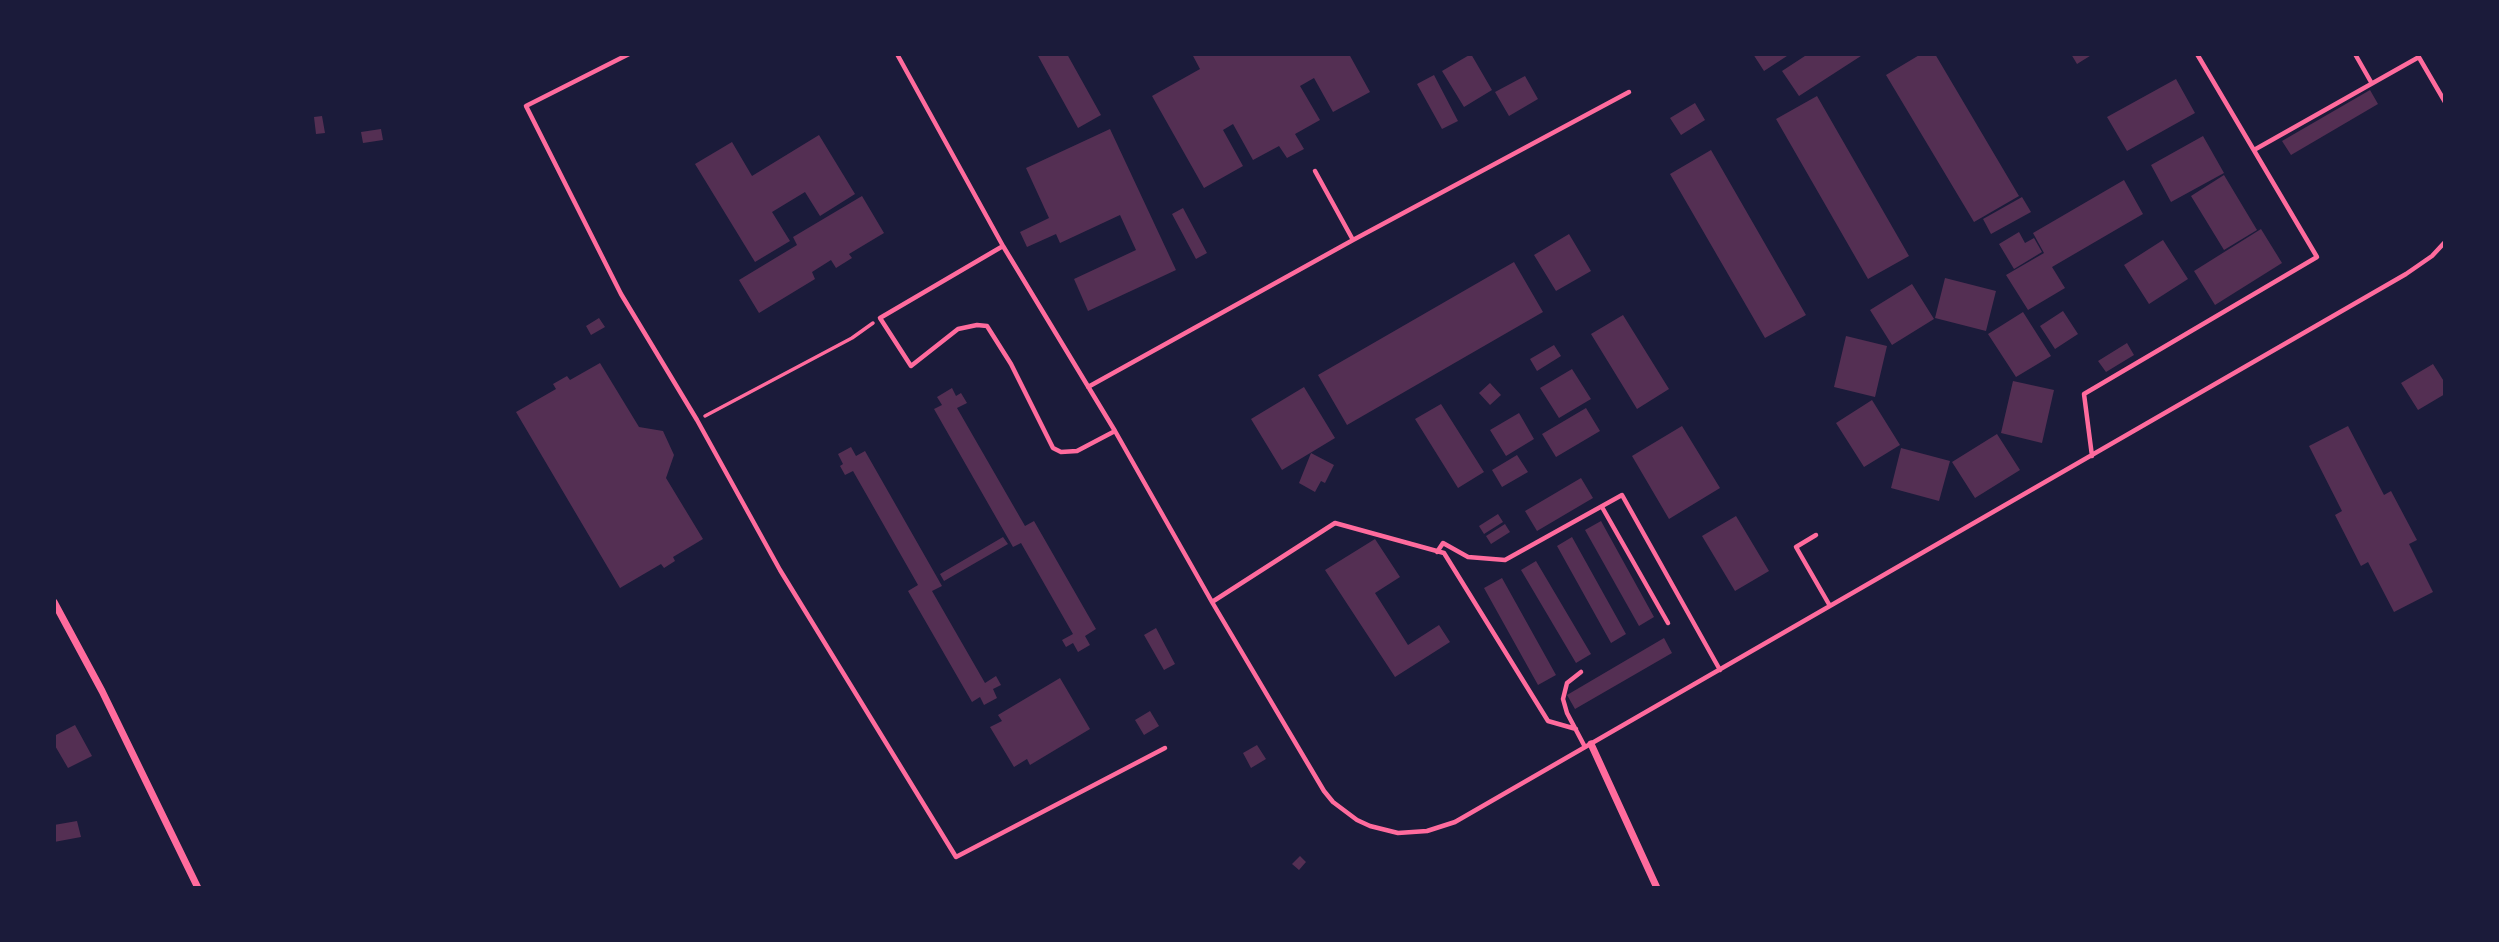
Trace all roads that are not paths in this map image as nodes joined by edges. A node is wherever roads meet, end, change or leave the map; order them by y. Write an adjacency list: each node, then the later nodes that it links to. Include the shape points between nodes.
1 (628, 54): 28 (lane, via 526,106 621,294 780,570 956,857)
2 (897, 54): 13 (lane)
3 (2197, 54): 9 (lane)
4 (2355, 54): 6 (lane)
5 (2418, 56): 6 (lane); 8 (lane)
6 (2371, 82): 9 (lane)
7 (1629, 92): 11 (lane)
8 (2445, 102)
9 (2254, 150): 16 (lane, via 2317,257 2084,394)
10 (1315, 171): 11 (lane)
11 (1353, 240): 14 (lane)
12 (2445, 242): 16 (lane, via 2420,266)
13 (1003, 246): 14 (lane); 15 (lane, via 880,318 911,366 958,329 987,326 1053,448 1061,452 1077,451)
14 (1088, 387): 15 (lane)
15 (1115, 431): 21 (lane)
16 (2091, 456): 22 (lane)
17 (1602, 507): 19 (lane, via 1505,561 1468,557 1443,542); 23 (lane); 24 (lane, via 1622,495)
18 (1816, 535): 22 (lane, via 1796,547)
19 (1437, 552): 21 (lane, via 1335,523); 26 (lane, via 1444,554 1548,721)
20 (54, 602): 29 (street)
21 (1212, 603): 27 (lane, via 1324,791 1345,812 1370,826 1398,833 1441,828)
22 (1830, 606): 24 (lane)
23 (1668, 623)
24 (1720, 670): 27 (lane)
25 (1581, 672): 26 (lane, via 1567,684 1563,699)
26 (1576, 729): 27 (lane)
27 (1588, 746): 30 (street)
28 (1165, 748)
29 (198, 888)
30 (1657, 888)

